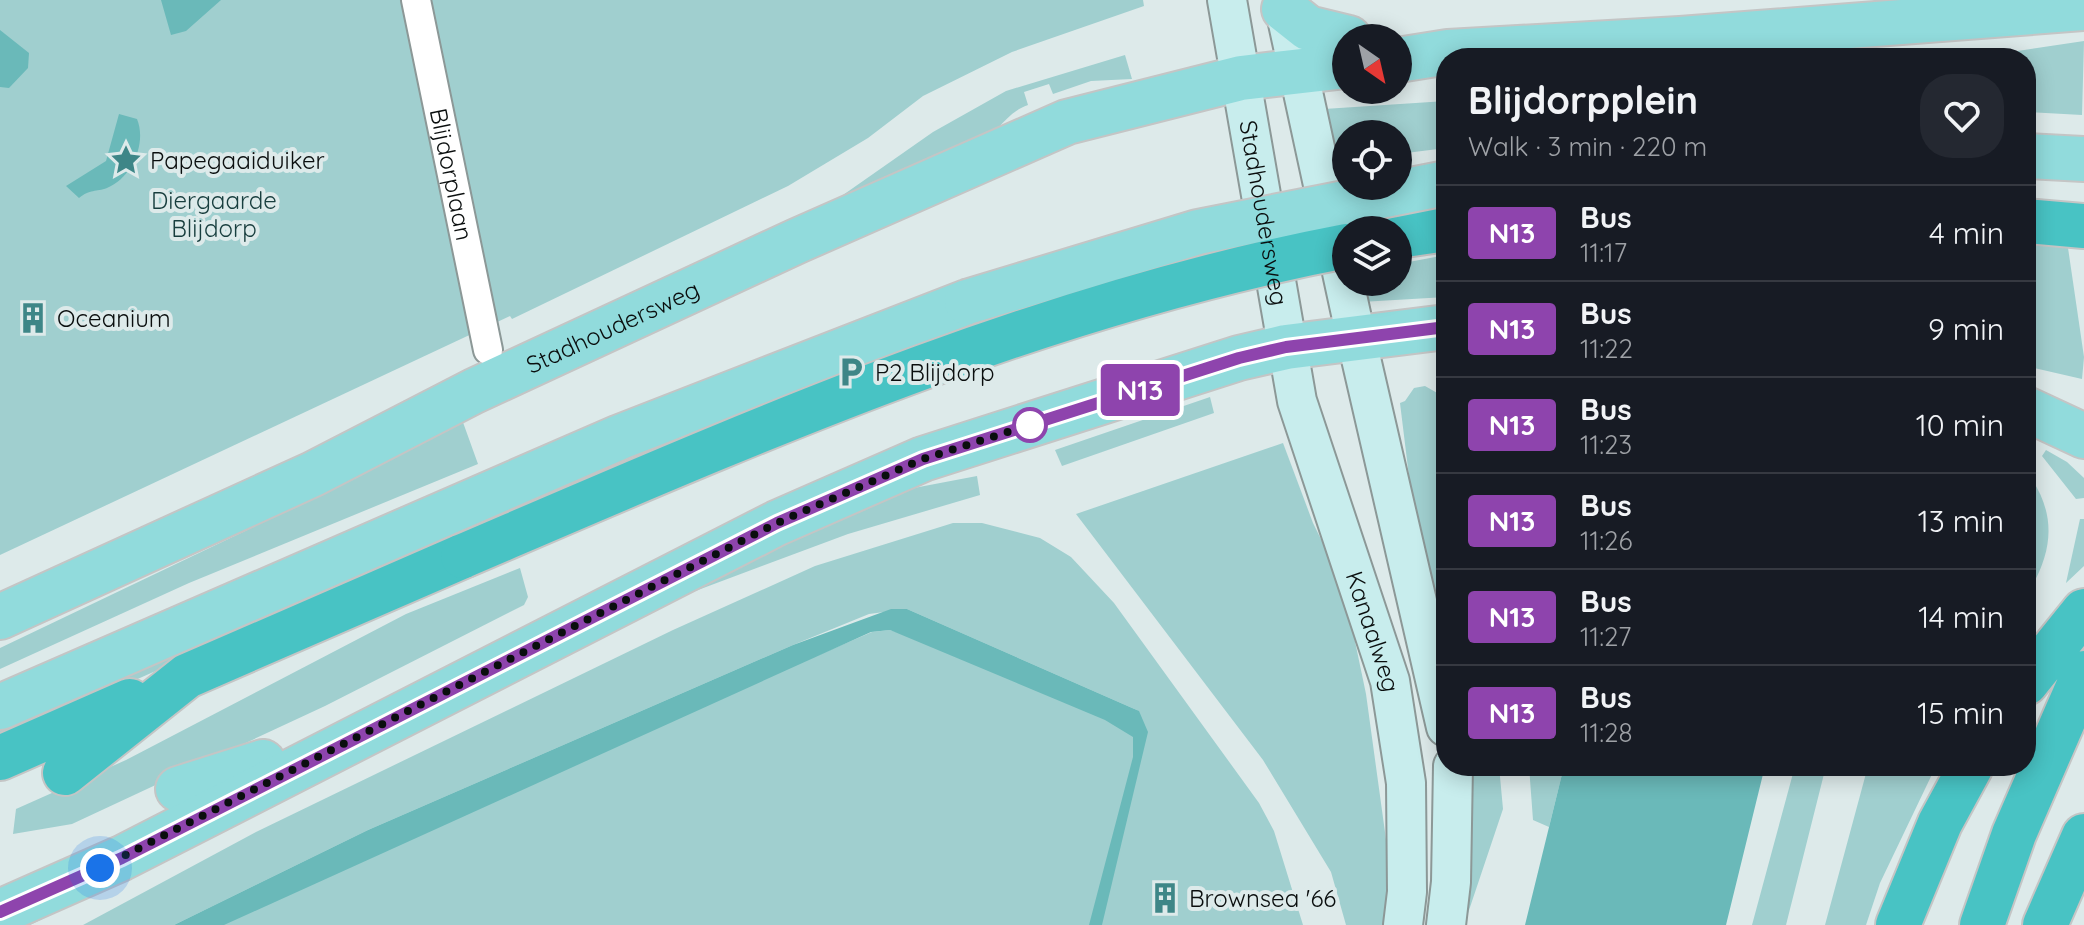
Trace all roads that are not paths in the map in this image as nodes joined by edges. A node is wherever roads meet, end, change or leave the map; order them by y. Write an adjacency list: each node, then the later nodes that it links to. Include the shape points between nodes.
1 (416, 0): 25 (street, Blijdorplaan)
2 (1227, 0): 13 (main road)
3 (1284, 4): 5 (main road, via 1308,28); 12 (main road)
4 (2077, 9): 7 (main road)
5 (1332, 34)
6 (1412, 47): 8 (main road)
7 (1519, 48)
8 (1436, 50)
9 (1436, 54): 10 (main road)
10 (1412, 58)
11 (1332, 67): 12 (main road, Stadhoudersweg)
12 (1298, 70): 13 (main road, Stadhoudersweg); 23 (main road)
13 (1241, 78): 24 (main road, Stadhoudersweg); 29 (main road, Stadhoudersweg, via 1067,122 797,241 474,391 313,474)
14 (2036, 157): 15 (main road)
15 (2084, 159)
16 (1436, 185): 35 (main road, bridge, via 1198,232 967,302 789,369 369,543)
17 (2036, 222): 18 (highway)
18 (2084, 226)
19 (1436, 230): 20 (highway)
20 (1412, 234)
21 (1332, 249): 32 (highway, bridge, via 1165,288 971,349 754,432)
22 (1436, 328): 23 (main road)
23 (1356, 337): 24 (main road); 33 (main road, Kanaalweg)
24 (1286, 347): 34 (main road, via 923,459 777,523); 43 (main road, Kanaalweg, via 1297,401 1390,681 1406,783)
25 (488, 350)
26 (2036, 414): 27 (main road)
27 (2084, 436)
28 (2084, 611): 30 (highway)
29 (0, 617)
30 (2036, 671)
31 (2084, 673): 46 (highway, via 2014,834)
32 (187, 676): 36 (highway); 37 (highway)
33 (1436, 684)
34 (427, 699): 40 (main road); 42 (main road, via 122,858)
35 (0, 707)
36 (0, 758)
37 (65, 773)
38 (1453, 776): 44 (main road)
39 (1966, 776): 45 (highway)
40 (178, 789)
41 (2084, 836): 47 (highway)
42 (0, 912)
43 (1403, 925)
44 (1446, 925)
45 (1898, 925)
46 (1982, 925)
47 (2045, 925)

